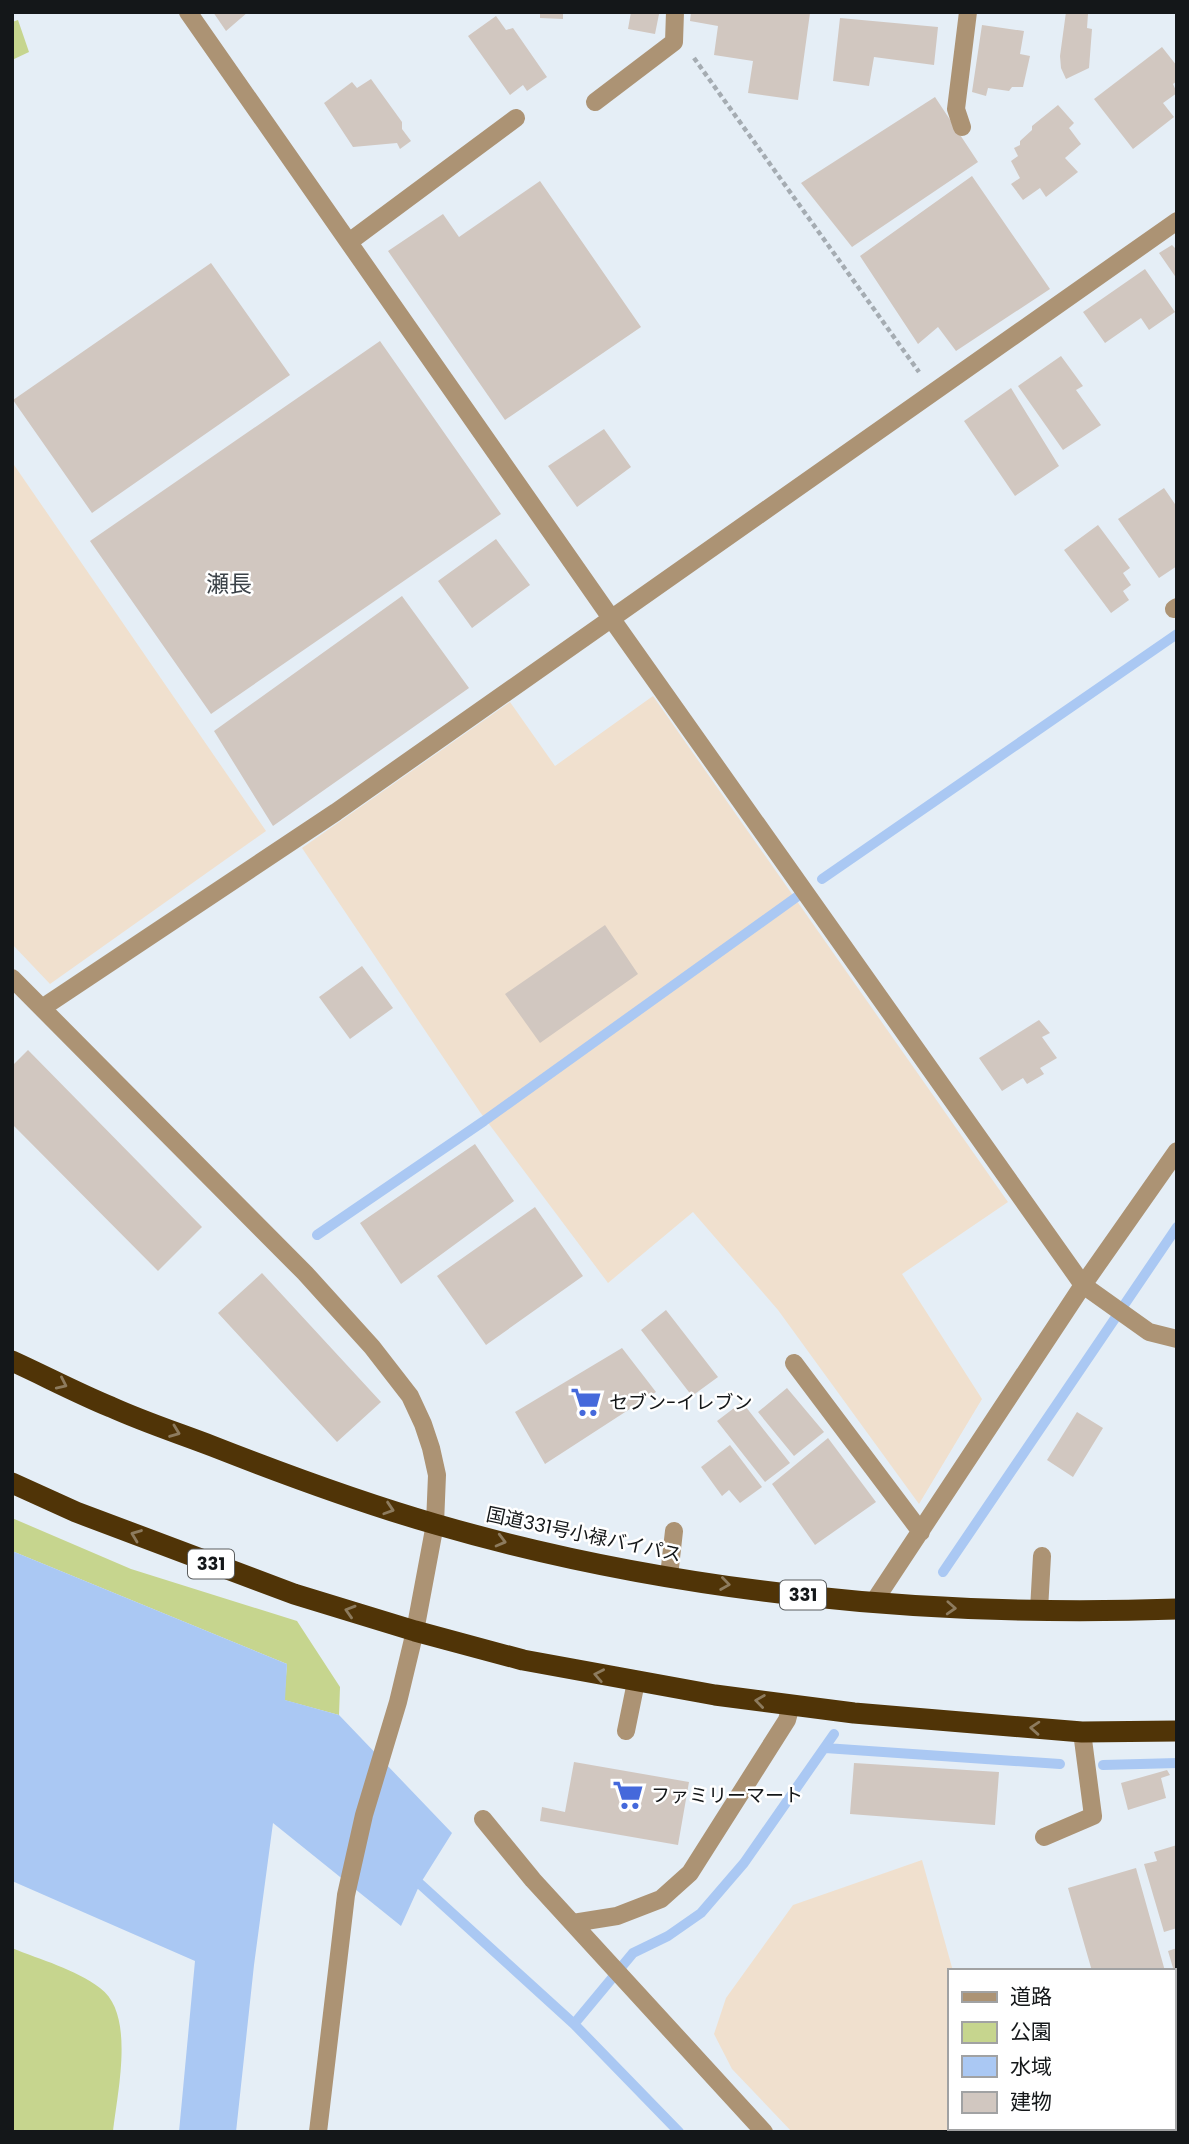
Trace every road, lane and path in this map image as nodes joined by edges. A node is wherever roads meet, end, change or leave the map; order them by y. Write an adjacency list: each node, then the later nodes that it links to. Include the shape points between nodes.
1 (188, 12): 9 (street)
2 (675, 12): 4 (street)
3 (968, 12): 7 (street, via 956,109)
4 (674, 42): 5 (street); 10 (path, via 693,56)
5 (595, 102)
6 (516, 118): 9 (street)
7 (962, 127)
8 (1177, 221): 10 (street)
9 (349, 242): 11 (street)
10 (932, 391): 11 (street)
11 (611, 618): 13 (street, via 336,812); 15 (street)
12 (12, 978): 13 (street)
13 (42, 1007): 20 (street, via 305,1273 410,1396 437,1475)
14 (1177, 1151): 15 (street)
15 (1088, 1290): 16 (street, via 1149,1332); 22 (street)
16 (1177, 1339)
17 (12, 1360): 20 (highway, 国道331号小禄バイパス / 331, one-way to 20, via 111,1408 310,1484)
18 (794, 1363): 22 (street)
19 (12, 1483): 28 (highway, 331, one-way to 19, via 189,1556)
20 (435, 1524): 24 (highway, 国道331号小禄バイパス / 331, one-way to 24); 28 (street)
21 (674, 1531): 24 (street)
22 (921, 1532): 25 (street)
23 (1042, 1556): 27 (street)
24 (669, 1576): 25 (highway, 国道331号小禄バイパス / 331, one-way to 25)
25 (873, 1603): 27 (highway, 国道331号小禄バイパス / 331, one-way to 27)
26 (1177, 1609): 27 (highway, 国道331号小禄バイパス / 331)
27 (1039, 1611)
28 (415, 1631): 29 (highway, 331, one-way to 28, via 523,1660); 37 (street, via 346,1895)
29 (636, 1682): 30 (highway, 331, one-way to 29); 31 (street)
30 (791, 1705): 33 (highway, 331, one-way to 30); 36 (street, via 787,1720 690,1873 661,1899 617,1916)
31 (626, 1731)
32 (1177, 1731): 33 (highway, 331)
33 (1082, 1732): 35 (street, via 1093,1816)
34 (483, 1819): 36 (street)
35 (1044, 1837)
36 (573, 1923): 38 (street)
37 (318, 2132)
38 (764, 2132)

